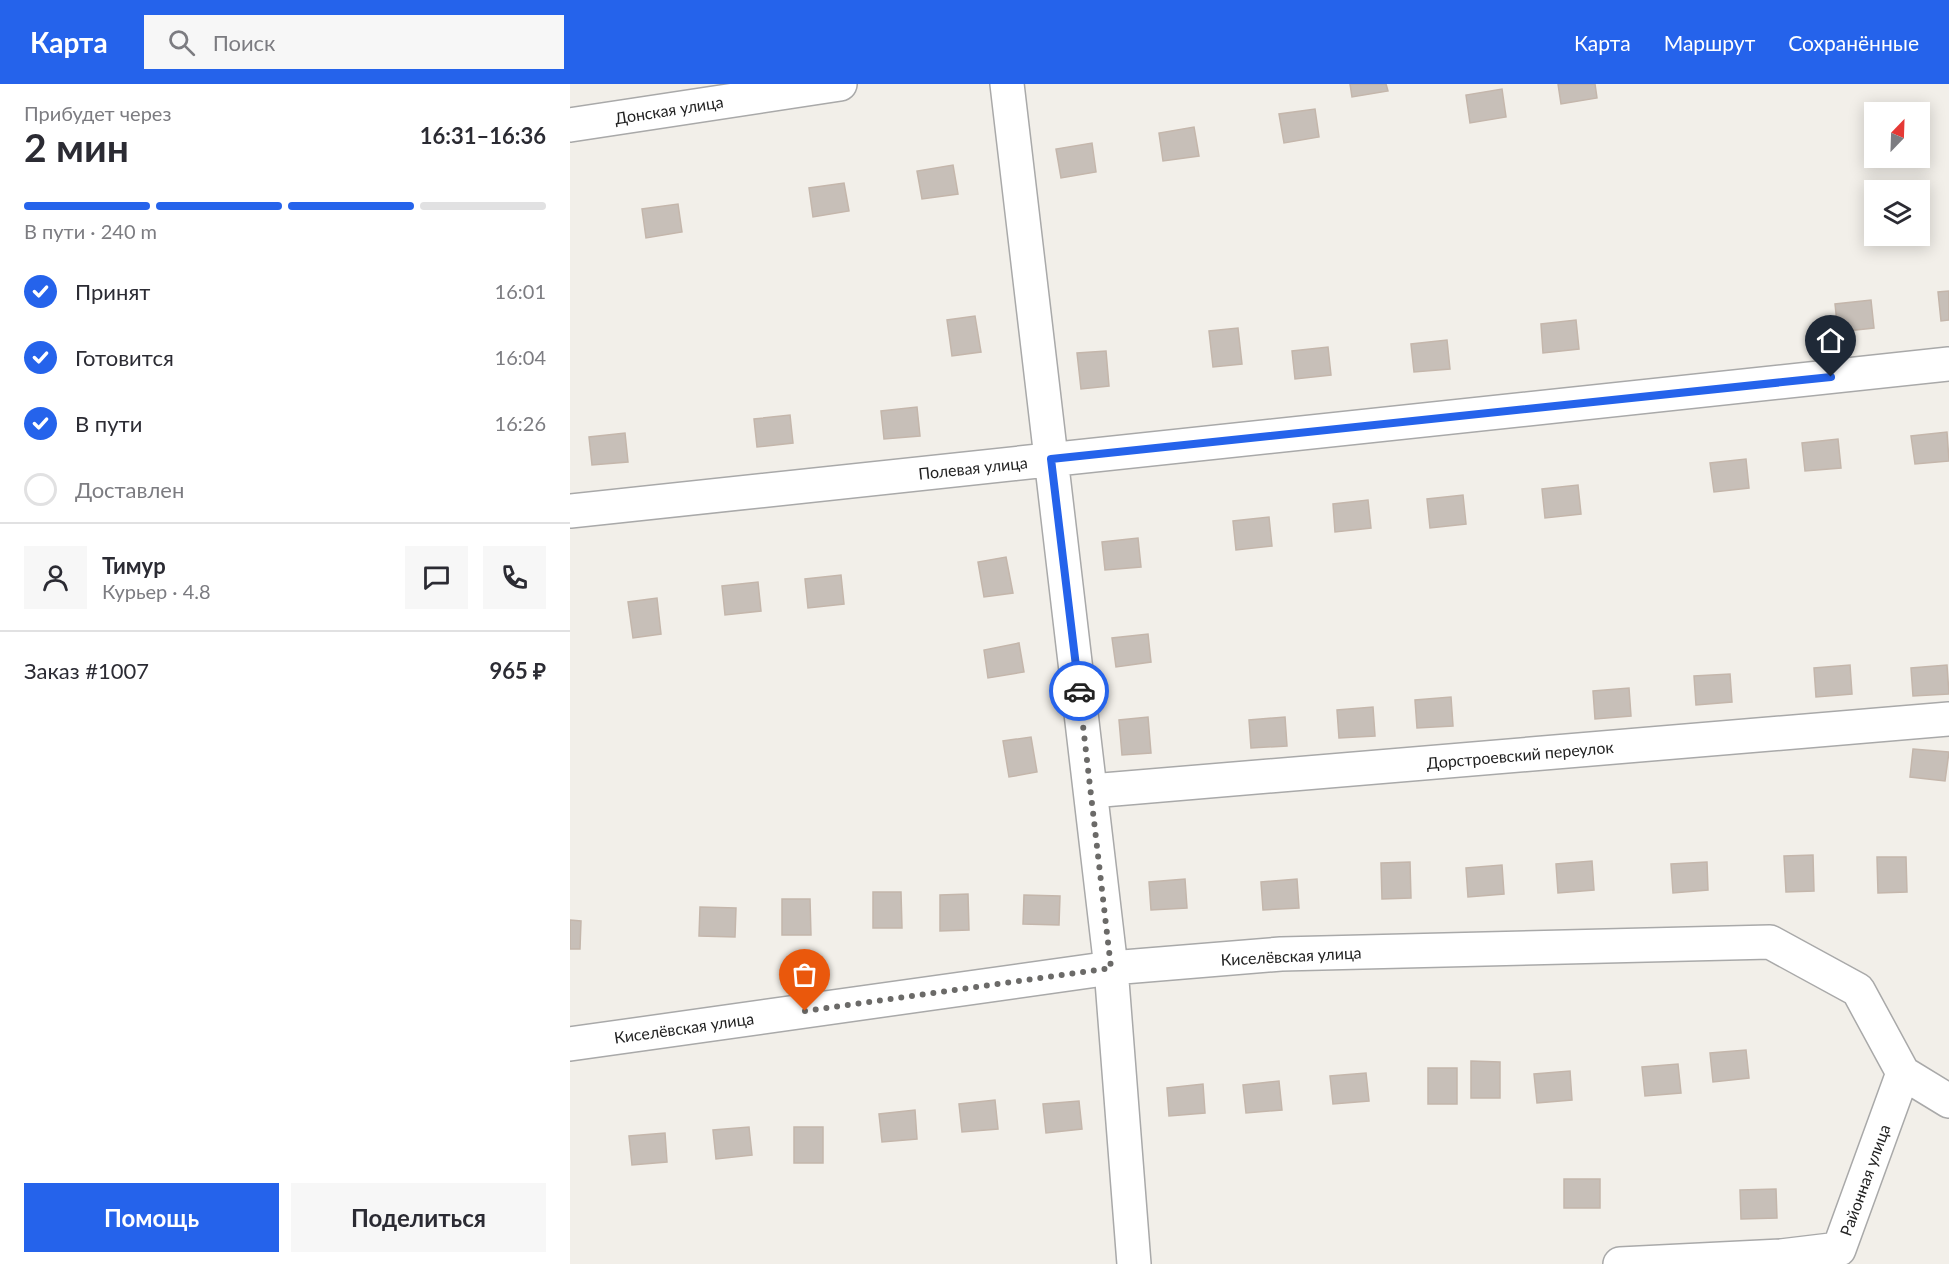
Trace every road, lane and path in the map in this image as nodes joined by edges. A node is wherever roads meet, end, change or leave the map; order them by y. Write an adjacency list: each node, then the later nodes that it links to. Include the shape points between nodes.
1 (840, 84): 3 (street, Донская улица)
2 (1007, 84): 5 (street)
3 (570, 125)
4 (1949, 364): 5 (street, Полевая улица)
5 (1051, 459): 6 (street, Полевая улица); 8 (street)
6 (570, 511)
7 (1949, 719): 8 (street, Дорстроевский переулок)
8 (1091, 791): 9 (street)
9 (1111, 968): 10 (street, Киселёвская улица); 11 (street, Киселёвская улица, via 1281,954 1770,942 1858,990); 14 (street)
10 (570, 1044)
11 (1903, 1073): 12 (street); 13 (street, Районная улица, via 1839,1249)
12 (1949, 1101)
13 (1779, 1260): 15 (street, Районная улица)
14 (1134, 1264)
15 (1620, 1264)

